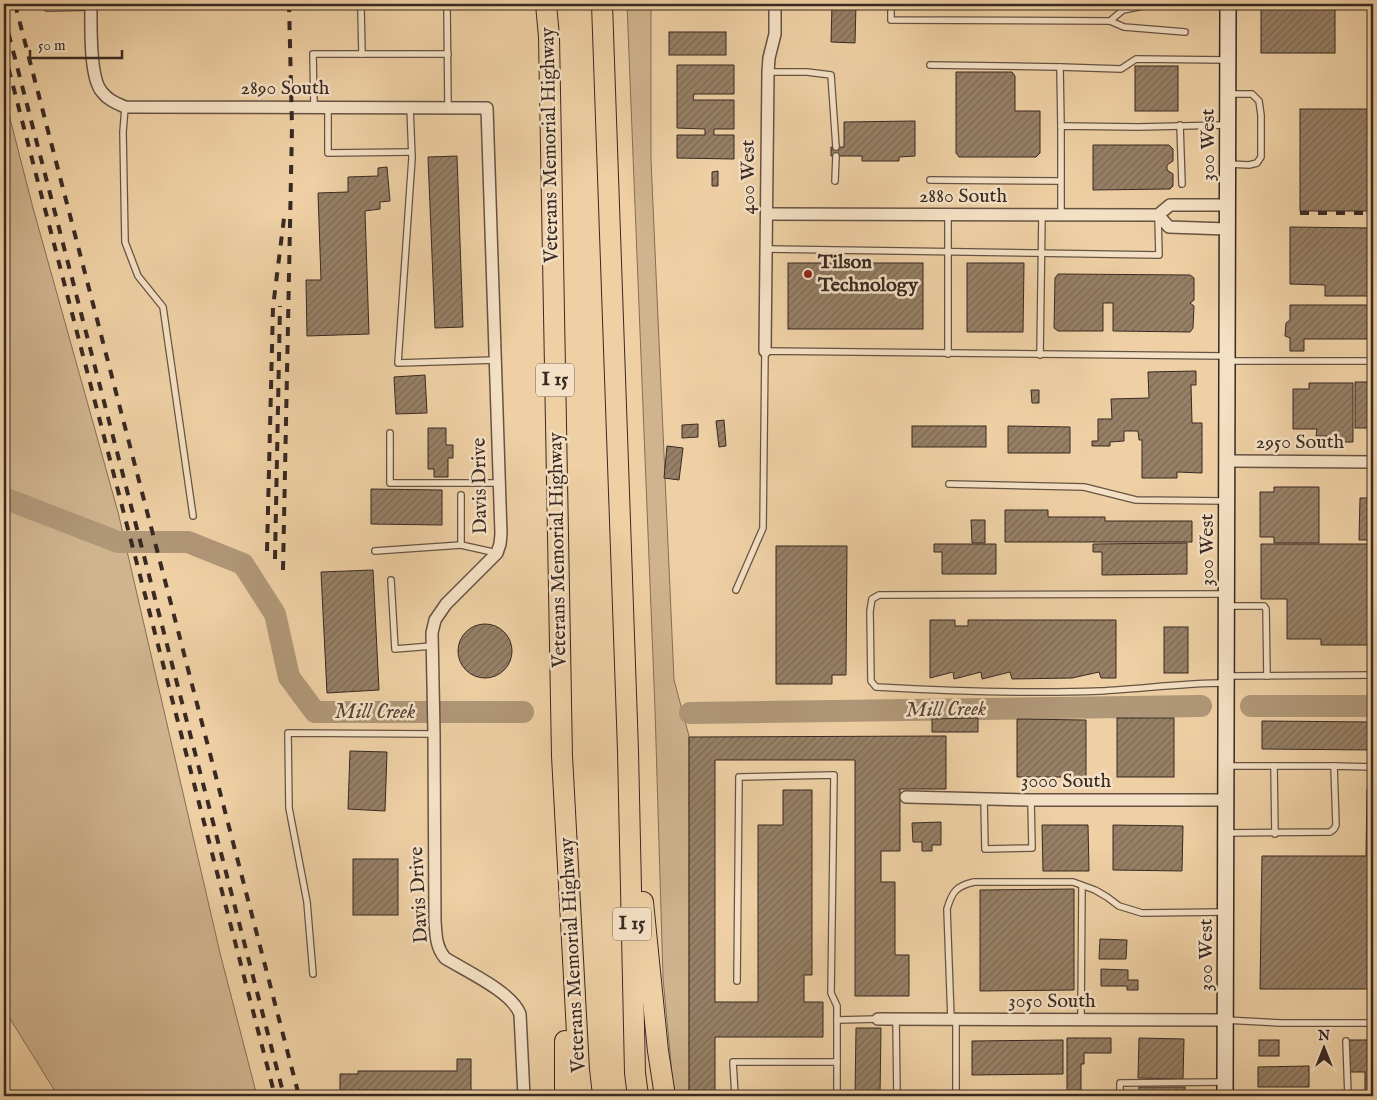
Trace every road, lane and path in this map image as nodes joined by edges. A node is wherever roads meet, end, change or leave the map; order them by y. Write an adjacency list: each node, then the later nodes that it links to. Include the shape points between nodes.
1 (45, 4): 9 (lane, via 46,8)
2 (364, 4): 12 (lane, via 361,9)
3 (446, 4): 13 (lane)
4 (546, 4): 72 (highway, Veterans Memorial Highway / I 15)
5 (602, 4): 71 (highway, I 15)
6 (775, 4): 17 (street, 400 West, via 775,34 768,58)
7 (891, 4): 10 (lane, via 891,20)
8 (1228, 4): 10 (lane, via 1153,4 1123,10); 14 (main road, 300 West)
9 (91, 5): 19 (street, via 95,79 111,101)
10 (1110, 21): 11 (lane, via 1124,27)
11 (1184, 32)
12 (362, 54): 13 (lane); 20 (lane, via 313,54)
13 (448, 54): 23 (lane)
14 (1229, 60): 16 (lane, via 1136,60 1120,68); 18 (main road, 300 West)
15 (930, 65): 16 (lane)
16 (1060, 67): 27 (lane)
17 (768, 72): 28 (lane, via 831,75); 37 (street, 400 West)
18 (1228, 94): 26 (main road, 300 West); 31 (lane, via 1252,94 1259,101 1261,124 1261,157 1257,163)
19 (125, 107): 20 (street, 2890 South); 59 (lane, via 124,242 138,276 163,307)
20 (314, 107): 21 (street, 2890 South)
21 (328, 107): 22 (street, 2890 South); 29 (lane, via 328,153)
22 (410, 107): 23 (street, 2890 South); 29 (lane)
23 (448, 108): 24 (street, 2890 South)
24 (487, 108): 50 (street, Davis Drive)
25 (1180, 125): 26 (lane); 27 (lane); 35 (lane)
26 (1228, 125): 31 (main road, 300 West)
27 (1061, 126): 34 (lane)
28 (836, 147)
29 (411, 152): 50 (lane, via 398,363)
30 (836, 156): 33 (lane)
31 (1228, 164): 36 (main road, 300 West)
32 (930, 180): 34 (lane)
33 (835, 181)
34 (1060, 181): 40 (lane)
35 (1182, 184)
36 (1228, 205): 41 (street, 2880 South, via 1170,205); 42 (main road, 300 West)
37 (767, 214): 38 (street, 2880 South); 43 (street, 400 West)
38 (948, 214): 39 (street, 2880 South); 44 (lane)
39 (1042, 215): 40 (street, 2880 South); 45 (lane)
40 (1061, 215): 41 (street, 2880 South)
41 (1158, 215): 42 (street, via 1170,228); 45 (lane, via 1159,255)
42 (1228, 228): 49 (main road, 300 West)
43 (766, 249): 44 (lane); 46 (street, 400 West)
44 (948, 252): 45 (lane); 47 (lane)
45 (1042, 252): 48 (lane)
46 (765, 352): 47 (lane); 64 (lane, via 763,528)
47 (948, 354): 48 (lane)
48 (1040, 355): 49 (lane)
49 (1227, 358): 51 (lane); 53 (main road, 300 West)
50 (496, 360): 55 (street, Davis Drive)
51 (1373, 361)
52 (390, 433): 55 (lane, via 390,483)
53 (1227, 461): 54 (street, 2950 South); 58 (main road, 300 West)
54 (1373, 462)
55 (500, 483): 62 (street, Davis Drive, via 501,534)
56 (949, 484): 58 (lane, via 1084,487 1136,500)
57 (461, 495): 60 (lane)
58 (1227, 501): 65 (main road, 300 West)
59 (193, 516)
60 (461, 545): 61 (lane); 62 (lane)
61 (375, 550)
62 (497, 553): 66 (street, Davis Drive, via 434,620)
63 (391, 580): 66 (lane, via 396,649)
64 (736, 590)
65 (1227, 600): 68 (lane, via 1266,609); 69 (main road, 300 West); 69 (lane, via 880,594 872,599 870,611 871,681 876,686 962,691 1098,691)
66 (432, 646): 70 (street, Davis Drive)
67 (1373, 675): 68 (lane)
68 (1267, 676): 69 (lane)
69 (1227, 680): 73 (main road, 300 West)
70 (434, 729): 85 (lane, via 288,733 288,808 307,902); 98 (street, Davis Drive, via 436,941 445,958 504,994 518,1008)
71 (628, 751): 101 (highway, I 15); 102 (highway)
72 (562, 756): 99 (highway); 100 (highway, Veterans Memorial Highway / I 15)
73 (1226, 766): 74 (lane); 80 (main road, 300 West)
74 (1274, 766): 75 (lane); 82 (lane)
75 (1334, 766): 76 (lane); 82 (lane, via 1334,829 1330,832)
76 (1373, 767)
77 (906, 797): 78 (street, 3000 South)
78 (984, 799): 79 (street, 3000 South); 79 (lane, via 986,848 1032,848)
79 (1031, 800): 80 (street, 3000 South)
80 (1226, 800): 81 (main road, 300 West)
81 (1226, 834): 82 (lane); 84 (main road, 300 West)
82 (1275, 834)
83 (1082, 886): 84 (lane, via 1119,906 1142,913); 89 (lane, via 1073,882 974,882 957,888 947,909); 91 (lane)
84 (1226, 912): 92 (main road, 300 West)
85 (313, 974)
86 (737, 981): 90 (lane, via 739,777 834,775 831,993 837,1006)
87 (878, 1019): 88 (street, 3050 South); 90 (lane)
88 (896, 1019): 89 (street, 3050 South); 105 (lane)
89 (953, 1019): 91 (street, 3050 South); 106 (lane)
90 (837, 1020): 95 (lane)
91 (1081, 1020): 92 (street, 3050 South)
92 (1225, 1020): 93 (lane); 96 (main road, 300 West)
93 (1373, 1023)
94 (1346, 1041): 109 (lane)
95 (837, 1062): 103 (lane, via 733,1062); 104 (lane)
96 (1225, 1089): 108 (lane, via 1120,1083)
97 (977, 1095): 107 (lane)
98 (524, 1096)
99 (565, 1096)
100 (582, 1096)
101 (638, 1096)
102 (665, 1096)
103 (735, 1096)
104 (837, 1096)
105 (897, 1096)
106 (956, 1096)
107 (1009, 1096)
108 (1120, 1096)
109 (1348, 1096)

